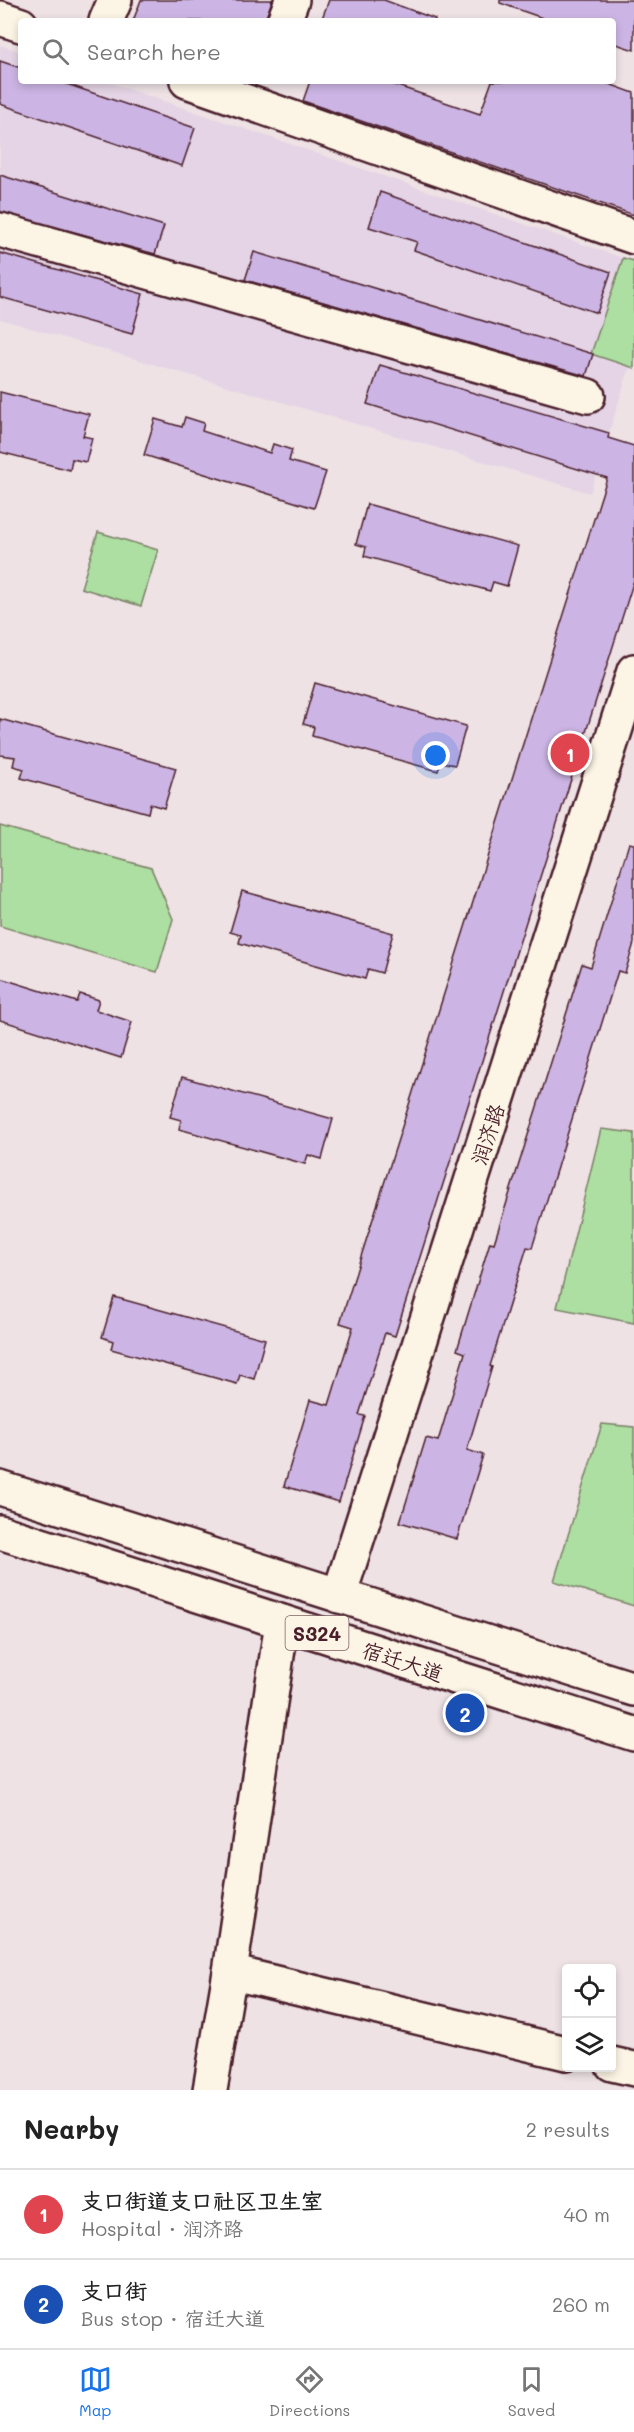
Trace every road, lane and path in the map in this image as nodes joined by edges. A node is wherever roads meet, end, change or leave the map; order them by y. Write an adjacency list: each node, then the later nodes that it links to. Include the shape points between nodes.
1 (115, 0): 4 (street)
2 (292, 0): 5 (street)
3 (0, 18): 6 (street)
4 (107, 18)
5 (285, 18)
6 (18, 24)
7 (206, 84): 8 (street)
8 (257, 92): 10 (street)
9 (0, 230): 11 (street)
10 (634, 237)
11 (588, 396)
12 (634, 671): 15 (street, 润济路)
13 (0, 1488): 15 (street, 宿迁大道 / S324)
14 (0, 1532): 16 (street, 宿迁大道 / S324)
15 (339, 1596): 17 (street, 宿迁大道 / S324)
16 (282, 1622): 18 (street, 宿迁大道 / S324); 19 (street)
17 (634, 1689)
18 (634, 1734)
19 (230, 1972): 20 (street); 23 (street)
20 (562, 2052)
21 (616, 2065): 22 (street)
22 (634, 2069)
23 (210, 2090)

